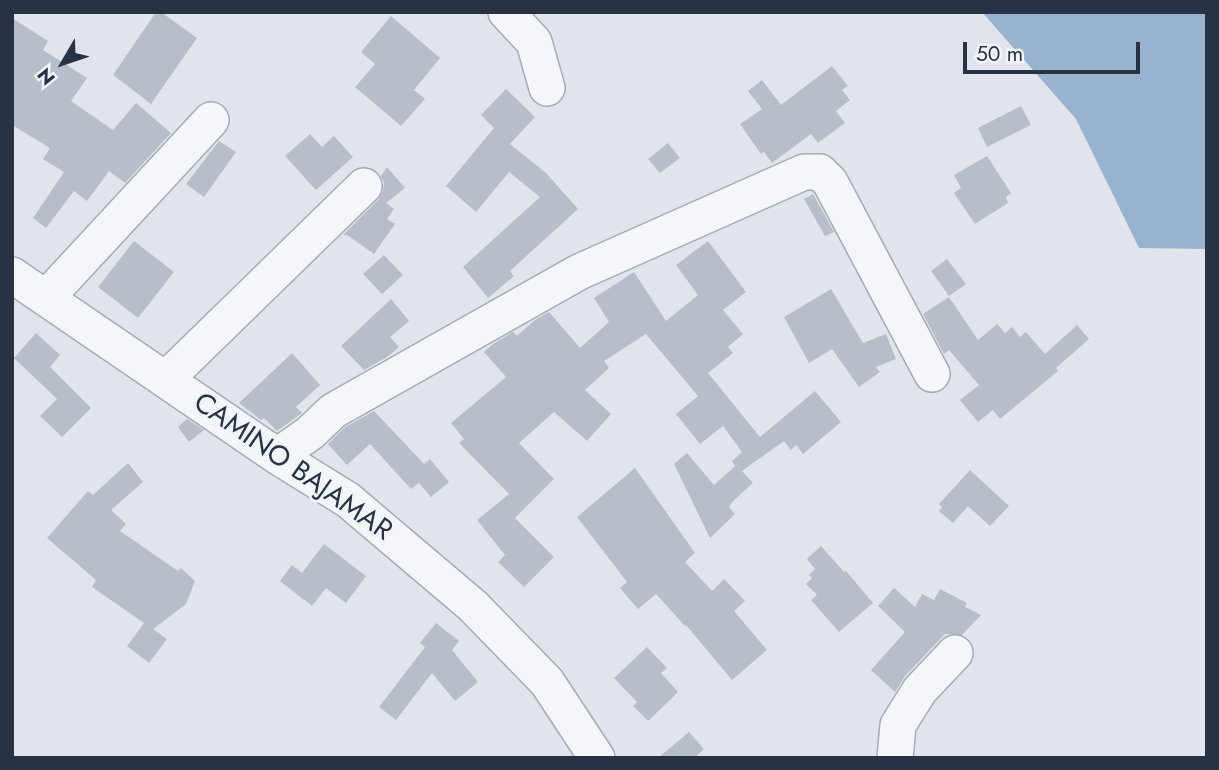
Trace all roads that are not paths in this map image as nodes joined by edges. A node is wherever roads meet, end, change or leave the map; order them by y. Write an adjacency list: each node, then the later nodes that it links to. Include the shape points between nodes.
1 (506, 12): 2 (street, via 534,42)
2 (547, 88)
3 (211, 120): 6 (street)
4 (364, 186): 8 (street)
5 (12, 275): 6 (street, CAMINO BAJAMAR)
6 (47, 298): 8 (street, CAMINO BAJAMAR)
7 (932, 374): 9 (street, via 830,182 820,172 804,172 579,272 333,411)
8 (166, 379): 9 (street, CAMINO BAJAMAR)
9 (277, 456): 11 (street, CAMINO BAJAMAR, via 348,500 473,606 547,682)
10 (955, 653): 12 (street, via 920,690 898,725)
11 (597, 758)
12 (895, 758)

